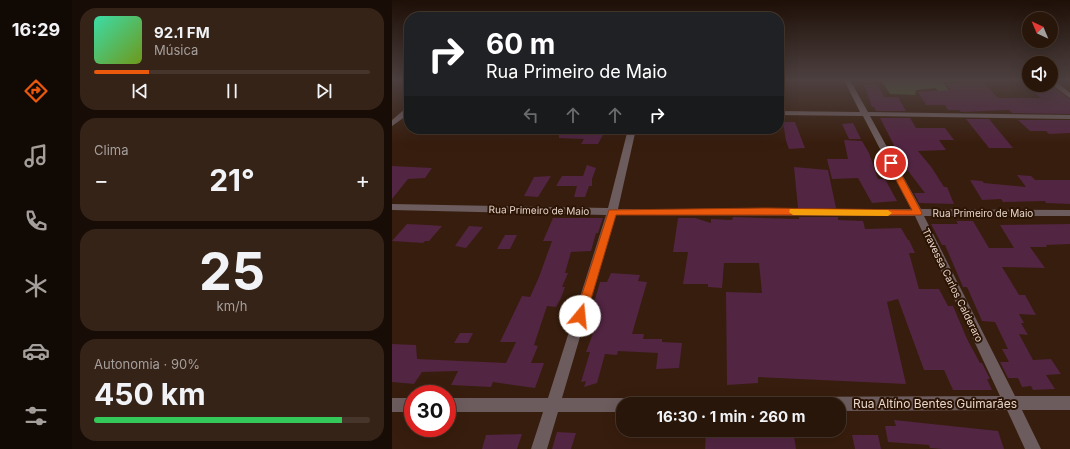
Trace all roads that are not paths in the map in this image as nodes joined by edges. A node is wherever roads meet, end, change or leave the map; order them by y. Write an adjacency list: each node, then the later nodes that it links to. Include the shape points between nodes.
1 (858, 101): 4 (street, Travessa Carlos Calderaro)
2 (784, 113): 4 (street)
3 (404, 114): 6 (street)
4 (865, 114): 5 (street); 10 (street, Travessa Carlos Calderaro)
5 (1070, 117)
6 (392, 124)
7 (631, 134): 9 (street)
8 (392, 207): 9 (street, Rua Primeiro de Maio)
9 (612, 212): 10 (street, Rua Primeiro de Maio); 18 (street)
10 (918, 213): 11 (street, Rua Primeiro de Maio); 12 (street, Travessa Carlos Calderaro)
11 (1070, 213)
12 (1011, 402): 13 (street, Rua Altíno Bentes Guimarães); 14 (street, Rua Altíno Bentes Guimarães); 21 (street, Travessa Carlos Calderaro)
13 (846, 403)
14 (1070, 403)
15 (392, 405): 16 (street)
16 (404, 405)
17 (456, 405): 18 (street)
18 (553, 405): 19 (street); 20 (street)
19 (616, 405)
20 (539, 449)
21 (1033, 449)

